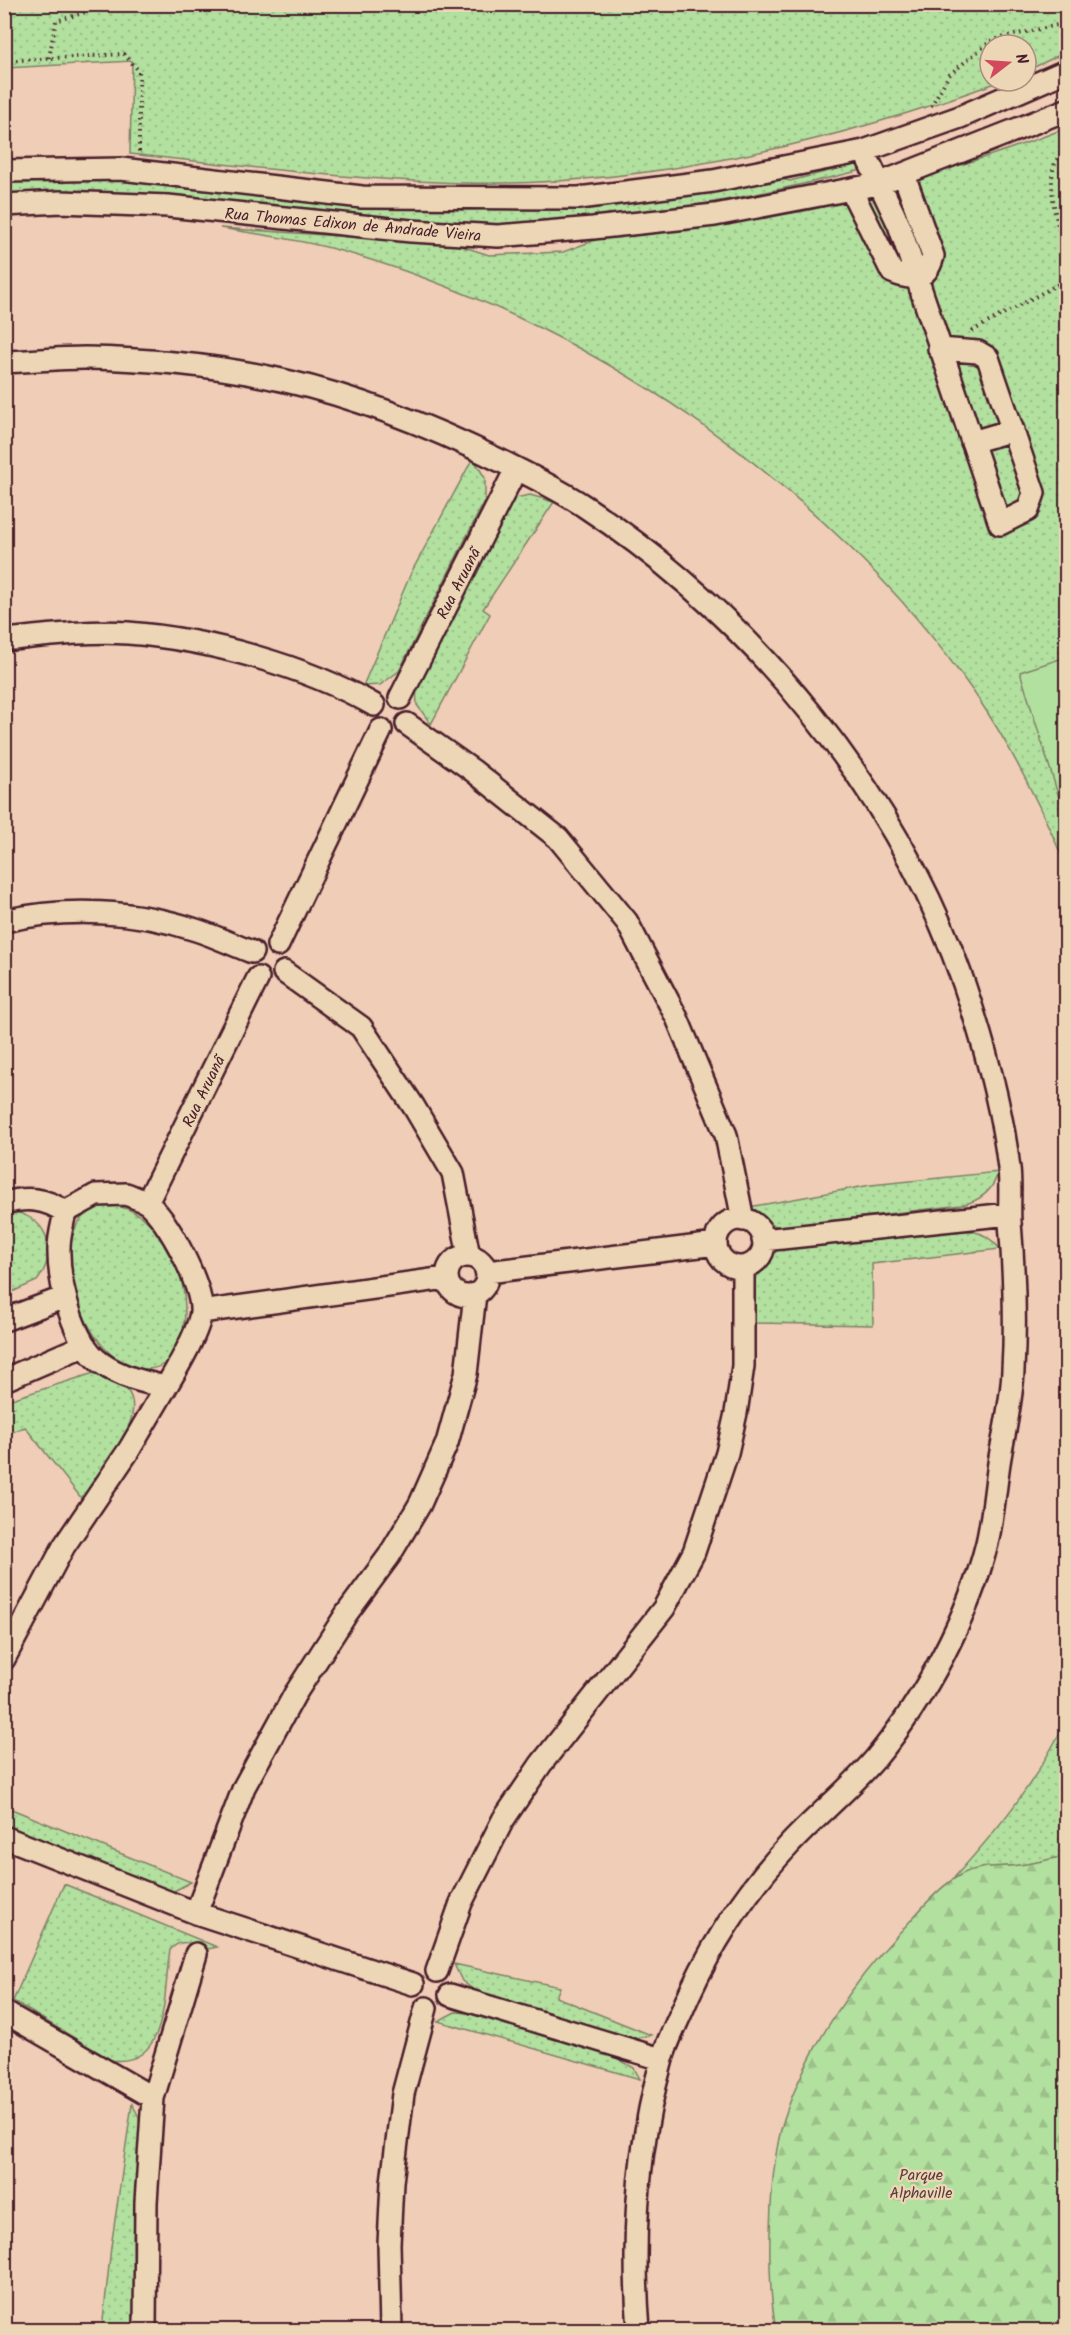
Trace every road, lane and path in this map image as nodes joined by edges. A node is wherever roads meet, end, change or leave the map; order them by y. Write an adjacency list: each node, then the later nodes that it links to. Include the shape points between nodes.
1 (112, 4): 3 (path, via 56,21)
2 (1066, 23): 6 (path, via 992,40 949,75)
3 (49, 58): 4 (path); 10 (path, via 124,54 140,71)
4 (4, 61)
5 (1066, 71): 9 (street, Rua Thomas Edixon de Andrade Vieira, via 960,117)
6 (929, 109)
7 (1066, 110): 12 (street, Rua Thomas Edixon de Andrade Vieira)
8 (1066, 150): 16 (path, via 1052,171 1052,183)
9 (864, 151): 11 (street, Rua Thomas Edixon de Andrade Vieira, via 713,181 579,198 362,197 121,169); 13 (street)
10 (139, 164)
11 (4, 171)
12 (904, 175): 13 (street, Rua Thomas Edixon de Andrade Vieira); 17 (street, via 933,256 930,266)
13 (878, 184): 14 (street, Rua Thomas Edixon de Andrade Vieira); 17 (street, via 899,225)
14 (851, 190): 15 (street, Rua Thomas Edixon de Andrade Vieira, via 714,215 498,236 388,230 168,206 62,202); 17 (street, via 892,272 906,279)
15 (4, 205)
16 (1066, 259)
17 (917, 278): 20 (street)
18 (1066, 280): 19 (path)
19 (969, 333)
20 (939, 349): 22 (street, via 965,349 988,358); 23 (street)
21 (4, 362): 24 (street, via 138,360 242,372 290,382 433,428)
22 (1013, 430): 23 (street); 23 (street, via 1034,493 1028,510 1000,524)
23 (972, 442)
24 (516, 469): 26 (street, Rua Aruanã); 38 (street, via 588,509 715,609 813,715 858,776 910,863 963,980 988,1067 1009,1169)
25 (4, 640): 27 (street, via 128,633 162,638 268,662 342,688)
26 (400, 698): 27 (street, via 384,696); 28 (street, via 408,709)
27 (374, 705): 29 (street, via 372,719)
28 (406, 724): 29 (street, via 395,732); 39 (street, via 558,838 627,922 677,1018 726,1135)
29 (381, 730): 31 (street)
30 (4, 921): 32 (street, via 34,914 128,914 195,929)
31 (278, 945): 32 (street, via 263,943); 33 (street, via 286,957)
32 (252, 952): 34 (street, via 249,965)
33 (284, 972): 34 (street, via 273,980); 42 (street, via 362,1027 453,1173)
34 (258, 978): 36 (street, Rua Aruanã)
35 (4, 1203): 37 (street, via 23,1198 42,1200)
36 (147, 1203): 37 (street, via 126,1194 96,1195); 48 (street, via 170,1228 180,1247)
37 (65, 1212): 47 (street, via 58,1245)
38 (1009, 1214): 40 (street); 62 (street, via 1014,1263 1013,1376 987,1545 955,1631 921,1696 878,1755 789,1844 721,1933)
39 (743, 1220): 40 (street, via 756,1226); 41 (street, via 723,1226)
40 (763, 1240): 43 (street, via 758,1259)
41 (716, 1244): 43 (street, via 725,1263); 44 (street)
42 (469, 1256): 44 (street, via 480,1260); 45 (street, via 452,1261)
43 (743, 1267): 57 (street, via 743,1366 735,1413 727,1453 694,1552 664,1608 541,1764 504,1820 461,1903)
44 (487, 1272): 46 (street, via 485,1285)
45 (446, 1278): 46 (street, via 457,1294); 48 (street)
46 (475, 1294): 55 (street, via 466,1374 447,1443 420,1504 295,1694 244,1787)
47 (65, 1297): 49 (street); 50 (street)
48 (201, 1312): 52 (street)
49 (4, 1320)
50 (85, 1345): 51 (street); 52 (street, via 99,1362 128,1378)
51 (4, 1380)
52 (166, 1387): 53 (street, via 64,1546)
53 (4, 1659)
54 (4, 1837): 55 (street)
55 (196, 1913): 58 (street)
56 (195, 1954): 63 (street)
57 (437, 1971): 58 (street, via 422,1972); 59 (street, via 448,1980)
58 (413, 1984): 60 (street, via 415,1998)
59 (450, 1995): 60 (street, via 441,2006); 62 (street)
60 (426, 2008): 65 (street, via 403,2094 392,2182)
61 (4, 2012): 63 (street)
62 (661, 2059): 66 (street, via 642,2158 634,2268)
63 (153, 2098): 64 (street, via 146,2202)
64 (145, 2331)
65 (392, 2331)
66 (639, 2331)

